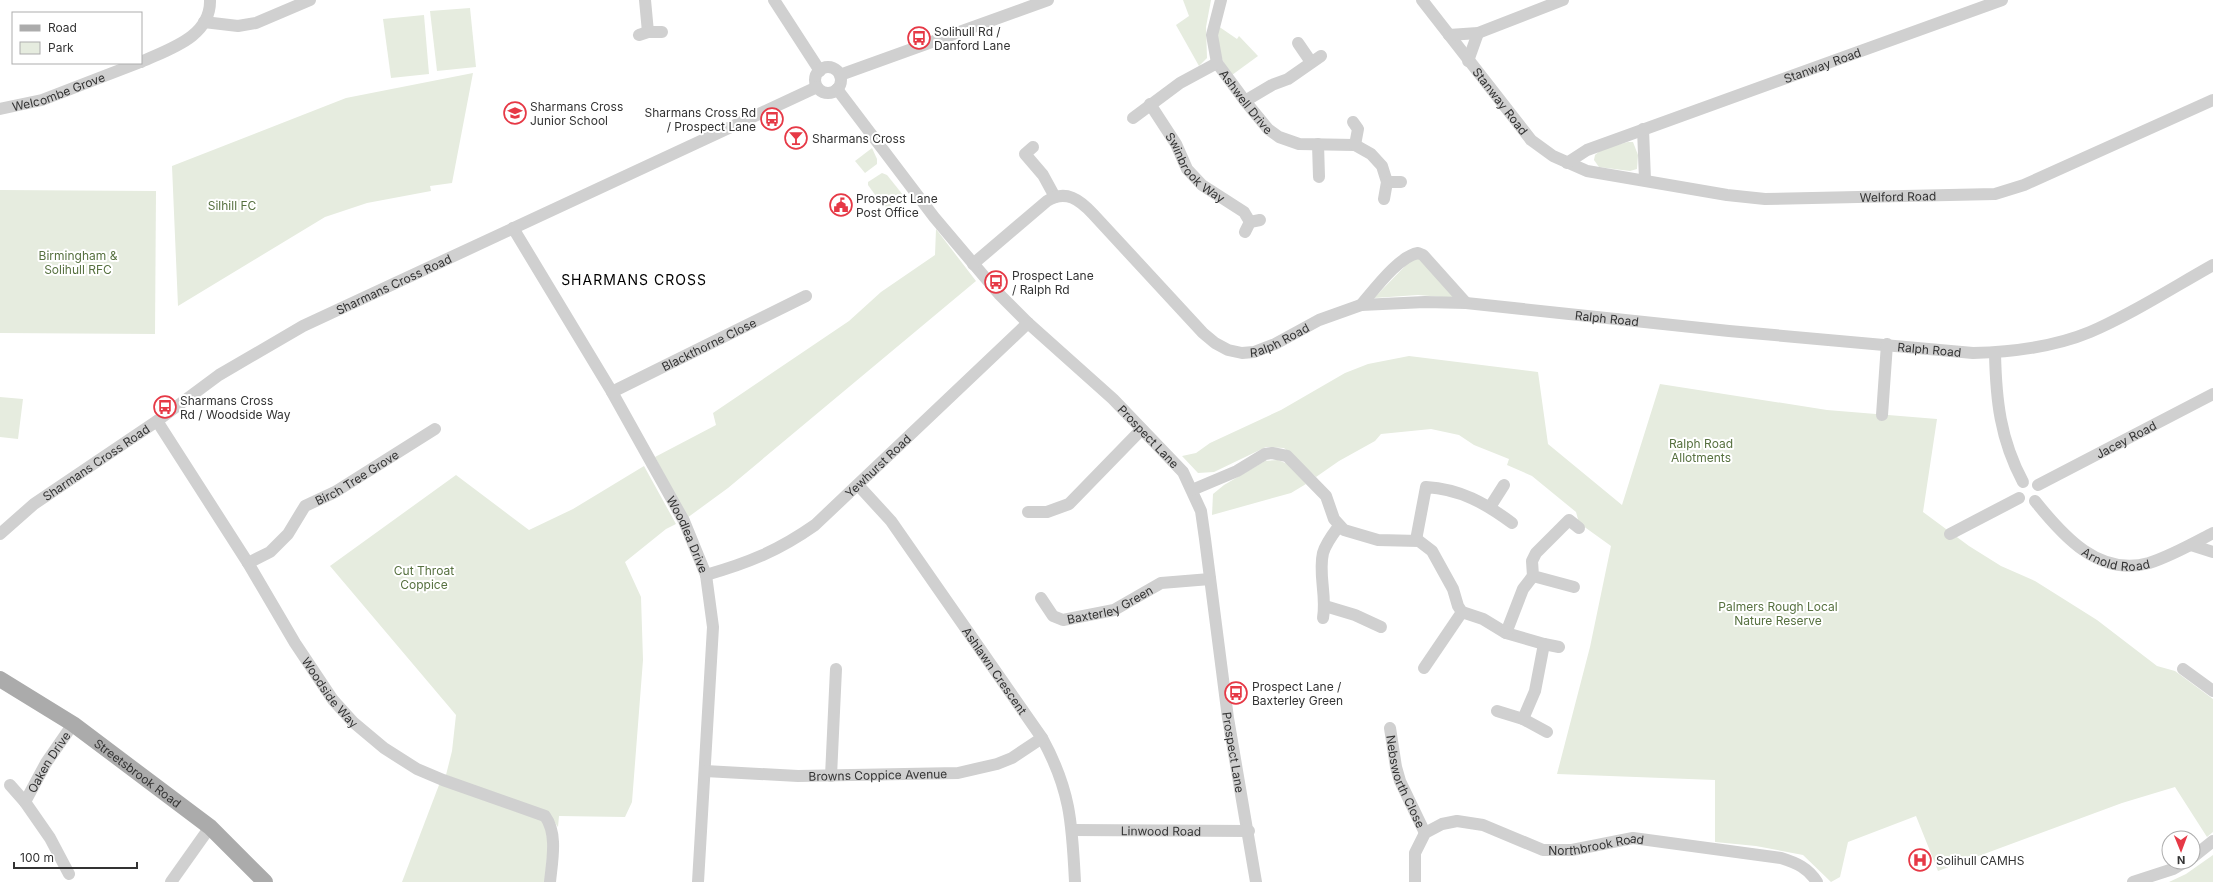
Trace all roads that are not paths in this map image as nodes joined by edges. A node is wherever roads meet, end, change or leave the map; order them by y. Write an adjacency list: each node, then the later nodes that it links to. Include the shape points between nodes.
1 (210, 0): 10 (street, via 210,8)
2 (310, 0): 10 (street, via 256,23 238,26)
3 (646, 0): 11 (street, via 643,34)
4 (774, 0): 19 (street)
5 (1048, 0): 20 (street)
6 (1221, 0): 17 (street, Ashwell Drive, via 1212,35)
7 (1422, 0): 13 (street, Stanway Road)
8 (1563, 0): 12 (street)
9 (2002, 0): 29 (street, Stanway Road)
10 (204, 22): 16 (street, via 194,36)
11 (662, 32)
12 (1478, 33): 13 (street); 15 (street)
13 (1449, 35): 15 (street, Stanway Road)
14 (1298, 42): 24 (street, via 1316,59 1288,79)
15 (1468, 61): 33 (street, Stanway Road, via 1532,140 1541,149)
16 (142, 62)
17 (1217, 63): 24 (street, Ashwell Drive); 25 (street, via 1180,83)
18 (135, 64): 26 (street, Welcombe Grove, via 42,100)
19 (820, 70): 20 (street, via 832,68); 21 (street, via 815,78)
20 (840, 76): 22 (street)
21 (817, 87): 22 (street, via 826,93); 41 (street, Sharmans Cross Road)
22 (837, 90): 42 (street, Prospect Lane, via 914,192)
23 (2213, 100): 35 (street, Welford Road, via 2024,185 1995,194 1765,199)
24 (1245, 101): 30 (street, Ashwell Drive, via 1268,129 1279,137 1299,144)
25 (1150, 104): 27 (street); 40 (street, Swinbrook Way, via 1176,144 1187,169 1202,185 1244,212)
26 (0, 109)
27 (1133, 118)
28 (1353, 122): 31 (street, via 1358,128)
29 (1643, 129): 33 (street, Stanway Road, via 1587,150); 35 (street)
30 (1318, 144): 31 (street, Ashwell Drive); 34 (street)
31 (1355, 145): 36 (street, via 1377,159)
32 (1033, 147): 38 (street, via 1025,154 1043,175)
33 (1567, 163): 35 (street, Welford Road, via 1597,173)
34 (1319, 177)
35 (1645, 180)
36 (1387, 182): 37 (street); 39 (street)
37 (1401, 182)
38 (1055, 197): 42 (street, via 1021,222); 46 (street, Ralph Road, via 1067,196 1079,200 1203,333 1228,350 1242,353 1262,350 1319,320)
39 (1384, 199)
40 (1252, 225)
41 (513, 228): 50 (street, Woodlea Drive); 53 (street, Sharmans Cross Road, via 303,326 219,375)
42 (973, 264): 47 (street, Prospect Lane)
43 (2213, 265): 49 (street, Ralph Road, via 2088,332 2041,345)
44 (806, 296): 50 (street, Blackthorne Close)
45 (1466, 303): 46 (street, Ralph Road, via 1402,301); 46 (street, via 1424,255 1418,252 1402,261); 48 (street, Ralph Road, via 1729,331)
46 (1361, 305)
47 (1028, 324): 55 (street, Prospect Lane, via 1113,399); 57 (street, Yewhurst Road)
48 (1887, 344): 49 (street, Ralph Road); 52 (street)
49 (1995, 353): 56 (street, via 1996,388 2002,432)
50 (612, 392): 75 (street, Woodlea Drive, via 684,521)
51 (2213, 394): 59 (street, Jacey Road)
52 (1882, 415)
53 (157, 421): 68 (street, Sharmans Cross Road, via 40,500); 74 (street, Woodside Way)
54 (435, 429): 74 (street, Birch Tree Grove, via 335,492 306,506 288,534 270,552)
55 (1141, 430): 60 (street, Prospect Lane, via 1174,462); 64 (street, via 1068,504 1047,512)
56 (2023, 482): 59 (street, via 2031,480); 61 (street, via 2018,489)
57 (858, 485): 75 (street, Yewhurst Road, via 815,525 780,548 749,562); 95 (street, Ashlawn Crescent, via 891,521)
58 (1504, 485): 63 (street)
59 (2038, 485): 62 (street, via 2040,494)
60 (1192, 490): 66 (street, via 1237,471 1265,454 1286,456 1326,496); 77 (street, Prospect Lane, via 1201,511)
61 (2019, 498): 62 (street, via 2026,503); 69 (street)
62 (2035, 501): 72 (street, Arnold Road, via 2056,528 2081,550 2108,562 2135,565 2149,563)
63 (1490, 507): 65 (street); 71 (street, via 1475,498 1426,487)
64 (1027, 511)
65 (1512, 523)
66 (1339, 526): 71 (street, via 1344,530 1378,540); 81 (street, via 1323,555 1324,612 1355,615)
67 (1579, 528): 76 (street, via 1572,517 1536,553 1532,561)
68 (0, 534)
69 (1950, 534)
70 (2213, 534): 72 (street, Arnold Road)
71 (1416, 540): 80 (street, via 1432,552 1453,589)
72 (2191, 545): 73 (street)
73 (2213, 552)
74 (248, 563): 110 (street, Woodside Way, via 295,643 333,700 371,739 399,759 443,780 545,816 551,825 553,839)
75 (706, 575): 96 (street, Woodlea Drive, via 713,627)
76 (1533, 576): 78 (street); 82 (street, via 1523,589)
77 (1210, 578): 79 (street, Baxterley Green, via 1161,584 1114,610 1063,620 1053,616); 102 (street, Prospect Lane, via 1228,718)
78 (1574, 587)
79 (1041, 598)
80 (1462, 612): 82 (street); 85 (street, via 1445,635)
81 (1381, 627)
82 (1506, 633): 83 (street)
83 (1544, 644): 84 (street); 91 (street, via 1535,691)
84 (1559, 647)
85 (1431, 666)
86 (836, 669): 97 (street)
87 (2183, 669): 89 (street)
88 (0, 679): 92 (main road, Streetsbrook Road)
89 (2213, 691)
90 (1496, 711): 91 (street)
91 (1523, 719): 94 (street)
92 (73, 724): 99 (street, Oaken Drive, via 46,763); 100 (main road, Streetsbrook Road)
93 (1390, 728): 103 (street, Nebsworth Close, via 1398,774 1412,809)
94 (1547, 732)
95 (1042, 738): 97 (street, Browns Coppice Avenue, via 1002,762 970,771); 101 (street, Ashlawn Crescent, via 1063,782)
96 (705, 770): 97 (street, Browns Coppice Avenue); 111 (street, Woodlea Drive)
97 (831, 776)
98 (10, 785): 99 (street, Oaken Drive)
99 (25, 802): 107 (street, Oaken Drive, via 69,860)
100 (210, 827): 108 (street); 109 (main road, Streetsbrook Road)
101 (1072, 830): 102 (street, Linwood Road); 112 (street, Ashlawn Crescent)
102 (1249, 831): 113 (street, Prospect Lane)
103 (1426, 833): 114 (street, via 1415,853); 115 (street, Northbrook Road, via 1449,822 1463,820 1483,825 1535,847 1558,851 1640,838 1781,858 1797,862)
104 (2213, 841): 105 (street)
105 (2201, 850)
106 (2170, 870): 116 (street)
107 (69, 874)
108 (172, 882)
109 (265, 882)
110 (550, 882)
111 (698, 882)
112 (1075, 882)
113 (1256, 882)
114 (1415, 882)
115 (1818, 882)
116 (2133, 882)

